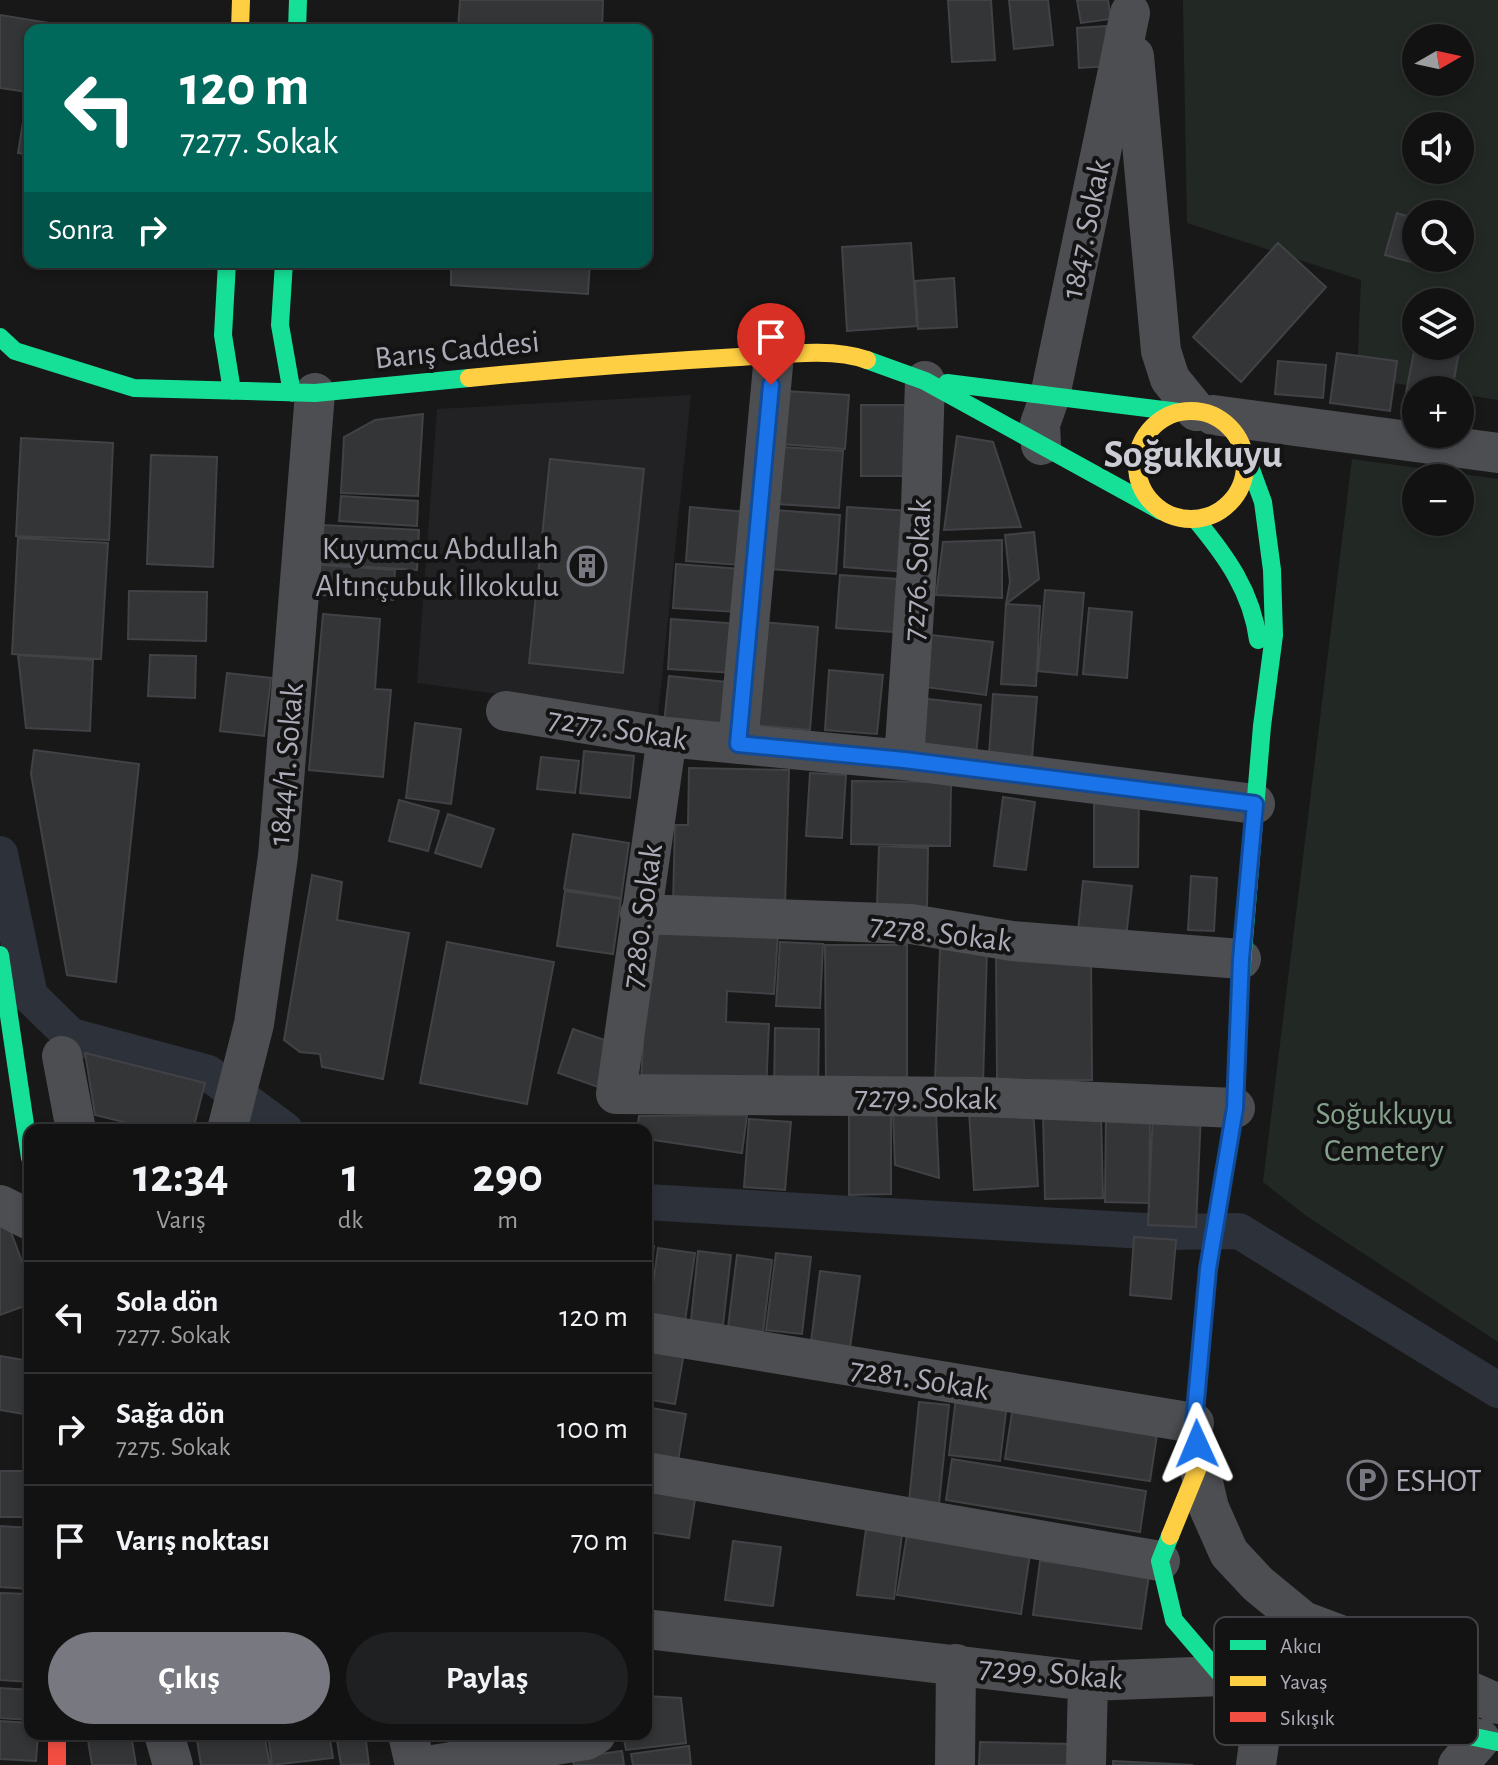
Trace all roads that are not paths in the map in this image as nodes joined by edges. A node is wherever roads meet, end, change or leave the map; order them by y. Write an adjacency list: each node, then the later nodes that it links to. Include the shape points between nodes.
1 (241, 0): 4 (main road)
2 (298, 0): 5 (main road)
3 (1131, 6): 14 (street, 1847. Sokak); 15 (street, 1847. Sokak, via 1161,351 1170,379)
4 (240, 24)
5 (297, 24)
6 (227, 268): 12 (main road, via 223,335)
7 (284, 268): 13 (main road, via 280,325)
8 (0, 337): 9 (main road, Barış Caddesi)
9 (7, 354): 12 (main road, Barış Caddesi, via 134,388)
10 (774, 355): 11 (main road, Barış Caddesi, via 851,354); 13 (main road, Barış Caddesi); 24 (street)
11 (925, 381): 14 (main road); 16 (main road); 25 (street, 7276. Sokak)
12 (232, 391): 13 (main road, Barış Caddesi)
13 (304, 393): 35 (street, 1844/1. Sokak, via 278,856 254,1024)
14 (1050, 396): 15 (main road); 16 (street, 1847. Sokak, via 1040,424)
15 (1196, 412): 17 (main road, via 1227,424); 18 (street); 19 (main road, via 1163,419 1140,445 1139,481)
16 (1041, 445): 19 (main road)
17 (1245, 453): 20 (main road, via 1246,471 1236,497 1215,515); 22 (main road, via 1263,502 1272,570 1274,635)
18 (1498, 453)
19 (1161, 511): 20 (main road)
20 (1196, 520): 22 (main road, via 1245,589 1258,633)
21 (506, 711): 23 (street, 7277. Sokak)
22 (1262, 726): 26 (main road)
23 (667, 737): 24 (street, 7277. Sokak); 27 (street, 7280. Sokak)
24 (738, 744): 25 (street, 7277. Sokak)
25 (904, 760): 26 (street, 7277. Sokak)
26 (1255, 804): 29 (main road)
27 (640, 914): 29 (street, 7278. Sokak, via 911,924 1012,941); 31 (street, 7280. Sokak)
28 (0, 955): 33 (main road)
29 (1241, 959): 32 (main road)
30 (62, 1056): 34 (street)
31 (616, 1094): 32 (street, 7279. Sokak, via 981,1097)
32 (1235, 1108): 39 (main road, via 1208,1269)
33 (25, 1124)
34 (75, 1124)
35 (229, 1124)
36 (0, 1205): 37 (street)
37 (24, 1217)
38 (652, 1333): 39 (street, 7281. Sokak)
39 (1194, 1423): 40 (main road)
40 (1199, 1465): 42 (main road); 43 (street, via 1209,1508 1229,1553)
41 (652, 1473): 42 (street)
42 (1160, 1561): 46 (main road, via 1174,1620)
43 (1298, 1617)
44 (652, 1630): 45 (street, 7299. Sokak)
45 (956, 1664): 48 (street, 7299. Sokak); 60 (street)
46 (1214, 1667)
47 (1214, 1676): 48 (street, 7299. Sokak)
48 (1088, 1681): 61 (street)
49 (1478, 1695): 50 (street)
50 (1498, 1704)
51 (57, 1740): 56 (main road)
52 (166, 1740): 57 (street)
53 (409, 1740): 58 (street)
54 (586, 1740): 59 (street)
55 (1259, 1745): 62 (street)
56 (57, 1765)
57 (173, 1765)
58 (415, 1765)
59 (433, 1765)
60 (955, 1765)
61 (1086, 1765)
62 (1256, 1765)

